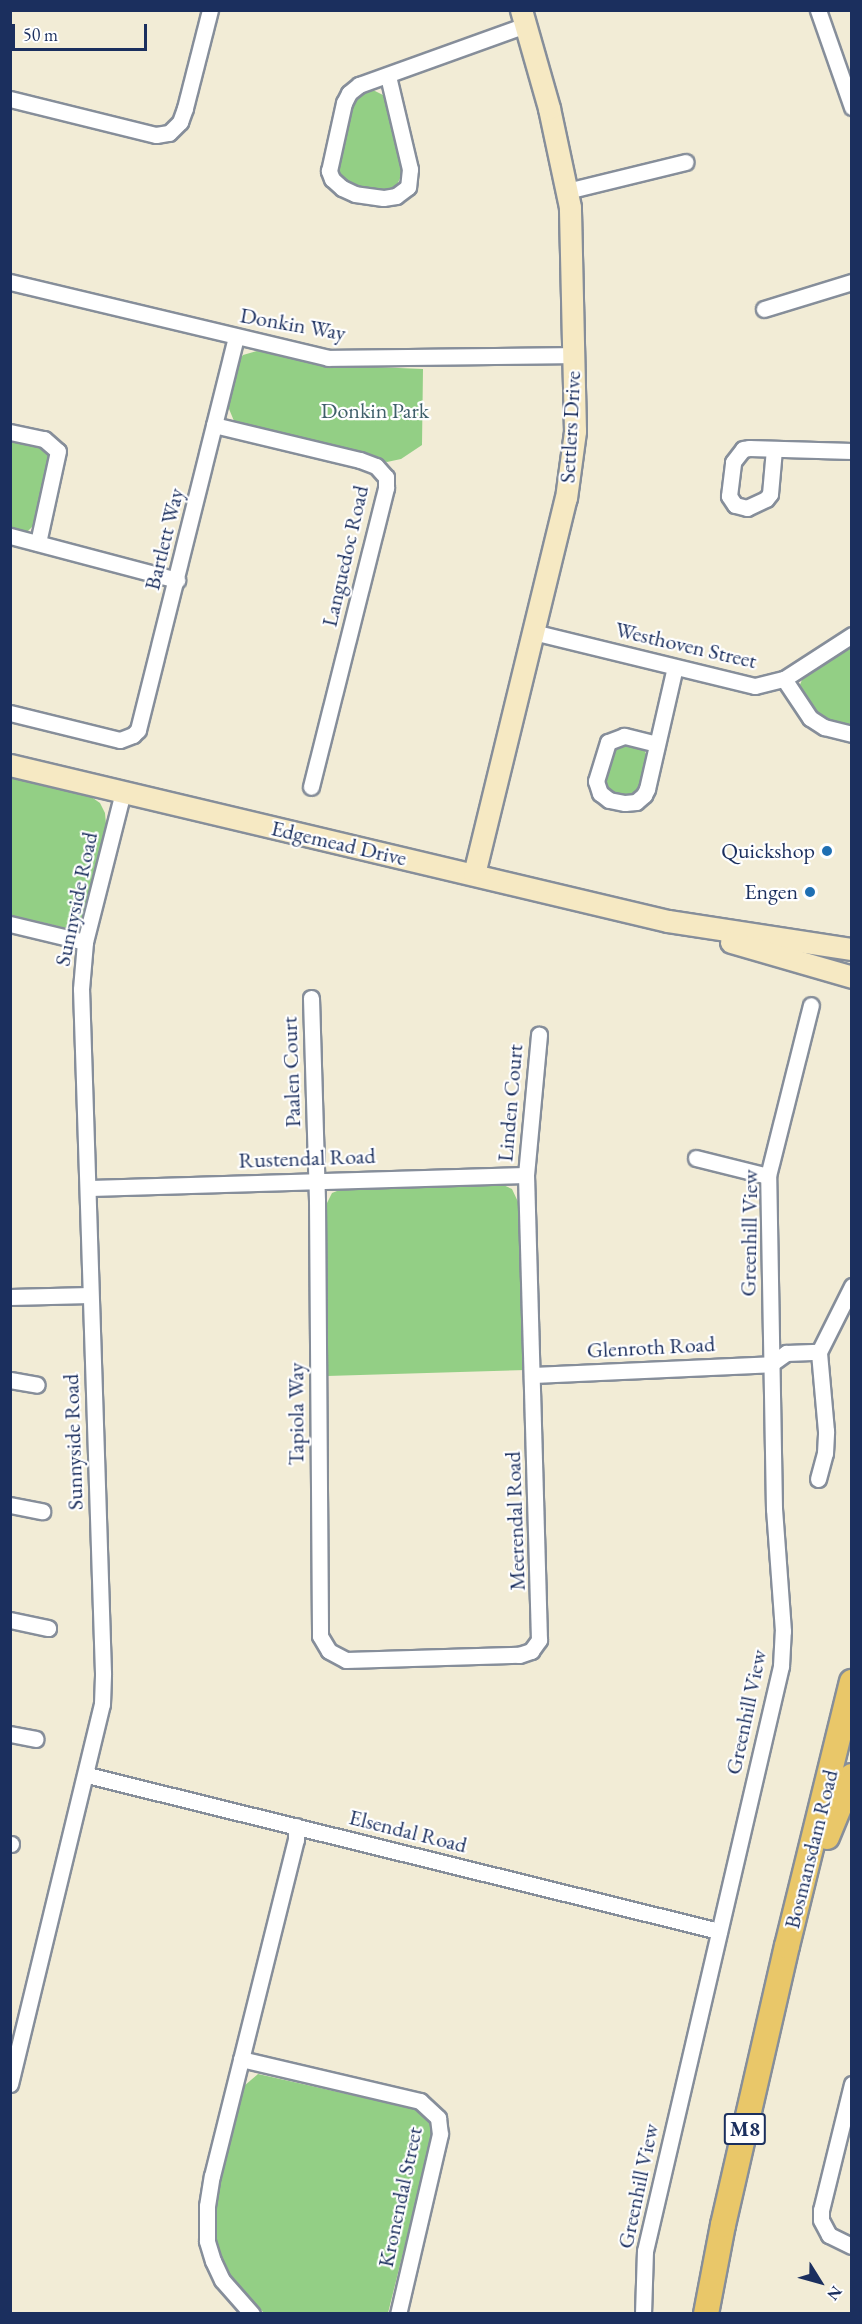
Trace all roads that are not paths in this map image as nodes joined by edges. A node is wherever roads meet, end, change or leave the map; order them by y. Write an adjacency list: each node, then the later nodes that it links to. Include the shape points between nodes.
1 (210, 10): 5 (street, via 185,108 180,122 169,133 156,135)
2 (818, 10): 6 (street)
3 (523, 18): 4 (street); 8 (street, Settlers Drive, via 549,108)
4 (388, 76): 4 (street, via 358,86 346,98 329,171 342,188 355,194 383,198 396,196 408,187 410,169)
5 (10, 99)
6 (852, 107)
7 (686, 162): 8 (street)
8 (567, 191): 13 (street, Settlers Drive, via 573,242)
9 (10, 282): 12 (street, Donkin Way)
10 (852, 282): 11 (street)
11 (764, 309)
12 (236, 337): 13 (street, Donkin Way, via 328,358); 14 (street, Bartlett Way)
13 (574, 355): 21 (street, Settlers Drive, via 573,460)
14 (214, 425): 20 (street, Bartlett Way); 29 (street, Languedoc Road, via 360,460 376,466 386,477 387,488)
15 (10, 432): 19 (street, via 44,439 58,451)
16 (774, 448): 17 (street)
17 (852, 451)
18 (10, 537): 19 (street)
19 (38, 543): 20 (street)
20 (177, 580): 25 (street, Bartlett Way, via 142,723 133,735 120,740)
21 (533, 632): 23 (street, Westhoven Street); 31 (street, Settlers Drive)
22 (852, 635): 24 (street, Westhoven Street)
23 (675, 667): 24 (street, Westhoven Street, via 755,686); 27 (street)
24 (784, 679): 26 (street, via 810,718 824,727)
25 (10, 713)
26 (852, 734)
27 (657, 744): 27 (street, via 647,789 640,800 625,803 609,800 600,793 596,781 608,742 624,736)
28 (10, 765): 30 (street, Edgemead Drive)
29 (311, 787)
30 (123, 792): 31 (street, Edgemead Drive); 34 (street, Sunnyside Road)
31 (474, 874): 32 (street, Edgemead Drive)
32 (668, 921): 35 (street, Edgemead Drive); 36 (street, Edgemead Drive)
33 (10, 924): 34 (street)
34 (85, 942): 44 (street, Sunnyside Road, via 81,989)
35 (852, 949)
36 (852, 977)
37 (311, 998): 43 (street, Paalen Court)
38 (811, 1005): 42 (street, Greenhill View)
39 (539, 1035): 41 (street, Linden Court)
40 (696, 1158): 42 (street)
41 (526, 1175): 43 (street, Rustendal Road); 50 (street, Meerendal Road)
42 (768, 1176): 49 (street, Greenhill View)
43 (317, 1180): 44 (street, Rustendal Road); 58 (street, Tapiola Way, via 320,1636)
44 (89, 1188): 46 (street, Sunnyside Road)
45 (852, 1286): 48 (street)
46 (90, 1295): 47 (street); 62 (street, Sunnyside Road, via 103,1687)
47 (10, 1297)
48 (819, 1352): 49 (street, via 786,1353); 53 (street, via 826,1431)
49 (771, 1364): 50 (street, Glenroth Road); 65 (street, Greenhill View, via 782,1658)
50 (533, 1375): 58 (street, Meerendal Road, via 541,1632 535,1647 519,1655 346,1660 333,1655)
51 (10, 1380): 52 (street)
52 (38, 1385)
53 (818, 1479)
54 (10, 1505): 55 (street)
55 (42, 1511)
56 (10, 1620): 57 (street)
57 (48, 1628)
58 (325, 1646)
59 (852, 1682): 66 (main road, Bosmansdam Road / M8)
60 (10, 1734): 61 (street)
61 (36, 1740)
62 (87, 1775): 64 (street, Elsendal Road); 68 (street, Sunnyside Road)
63 (852, 1776): 66 (main road, Bosmansdam Road / M8)
64 (296, 1826): 65 (street, Elsendal Road); 67 (street, via 296,1840)
65 (719, 1930): 73 (street, Greenhill View, via 645,2251)
66 (787, 1946): 74 (main road, Bosmansdam Road / M8)
67 (241, 2059): 71 (street, via 212,2176 207,2241 222,2280); 72 (street, Kronendal Street, via 420,2102 428,2105 438,2118 440,2134)
68 (10, 2084)
69 (852, 2084): 70 (street, via 820,2210 829,2235)
70 (852, 2246)
71 (252, 2313)
72 (398, 2313)
73 (643, 2313)
74 (706, 2313)

